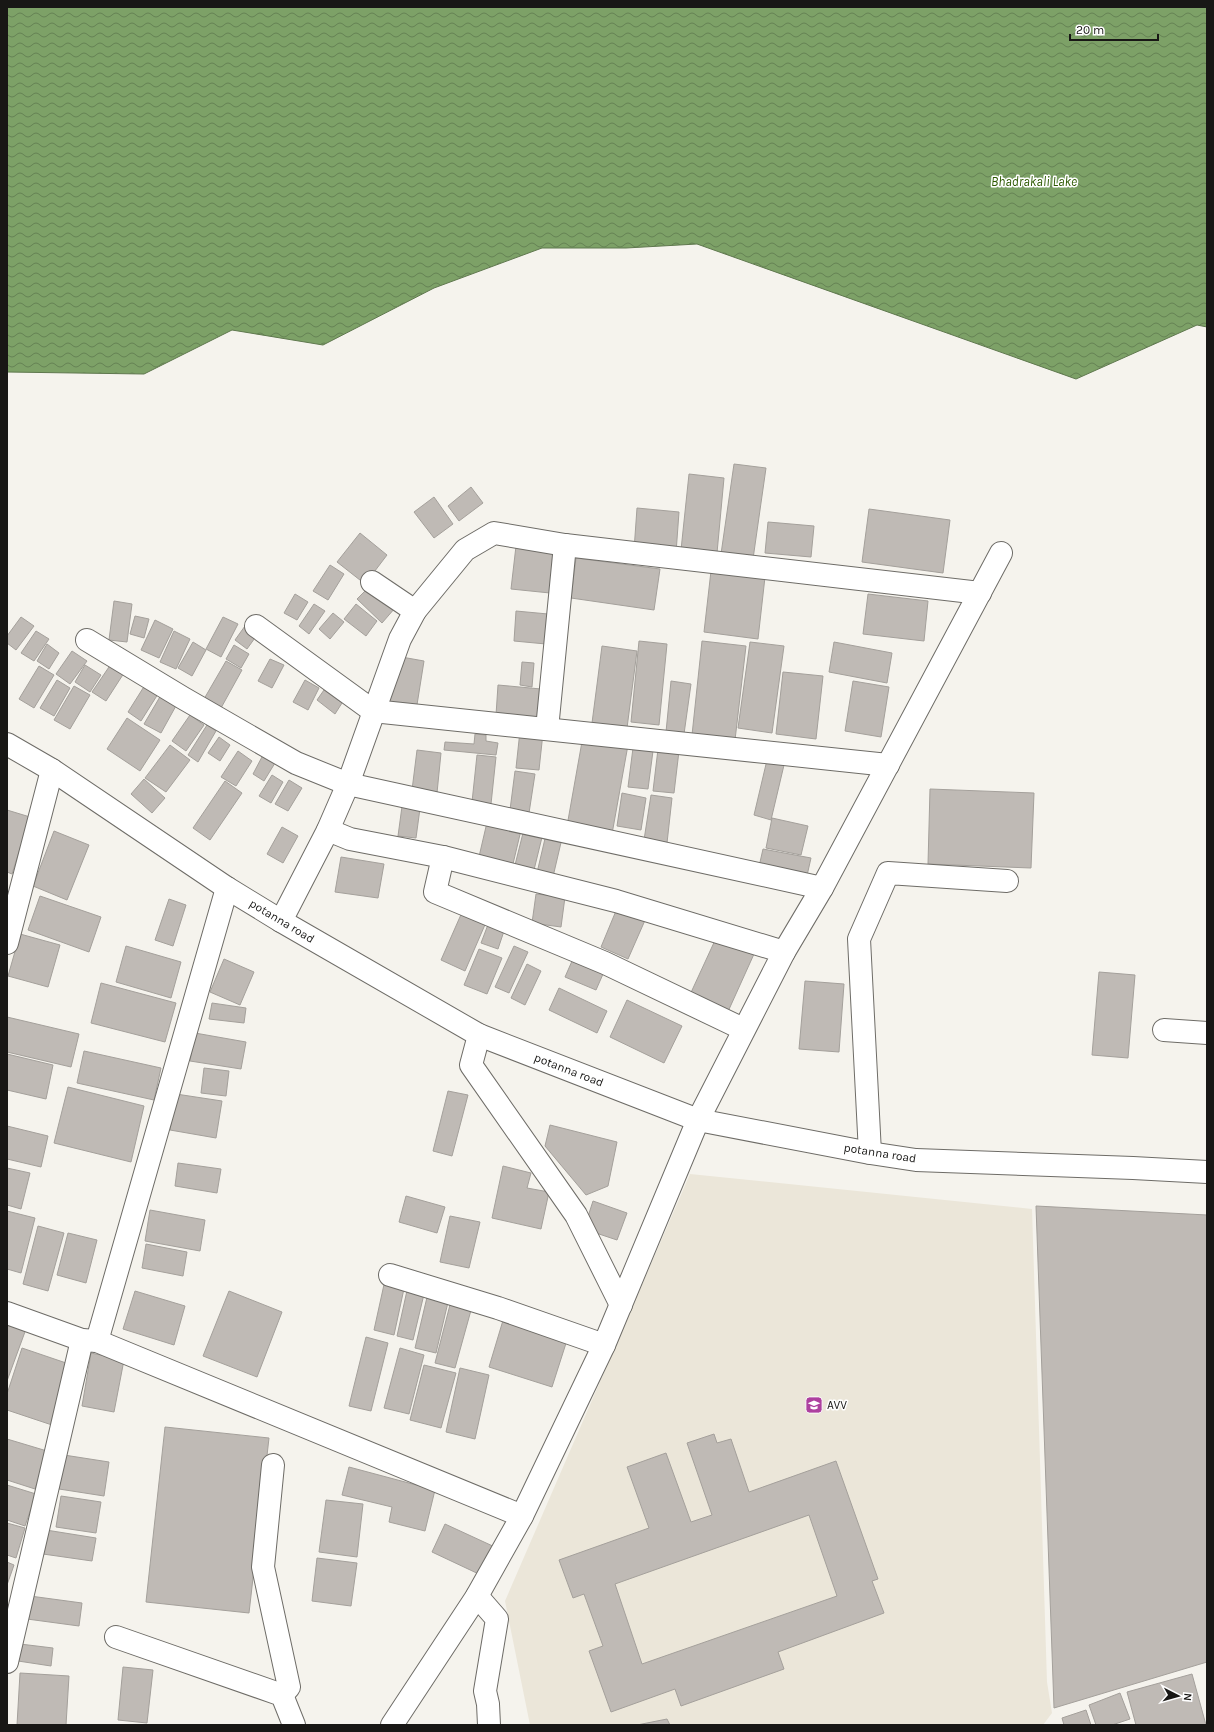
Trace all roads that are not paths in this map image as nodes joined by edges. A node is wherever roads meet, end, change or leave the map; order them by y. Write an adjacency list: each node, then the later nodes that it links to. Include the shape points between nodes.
1 (565, 545): 4 (street); 5 (street, via 494,533 465,550); 9 (street)
2 (1002, 553): 4 (street)
3 (372, 582): 5 (street)
4 (980, 593): 11 (street)
5 (415, 612): 8 (street, via 400,639)
6 (256, 626): 8 (street)
7 (87, 640): 13 (street, via 296,763)
8 (374, 711): 9 (street); 13 (street)
9 (547, 729): 11 (street)
10 (7, 744): 12 (street, potanna road)
11 (888, 765): 18 (street)
12 (52, 770): 17 (street, potanna road); 20 (street)
13 (348, 784): 14 (street); 18 (street)
14 (328, 830): 15 (street, via 350,838); 19 (street)
15 (443, 857): 21 (street, via 616,900); 22 (street, via 435,892 605,963)
16 (1007, 881): 27 (street, via 888,873 859,939)
17 (227, 888): 19 (street, potanna road); 32 (street)
18 (822, 888): 21 (street)
19 (281, 921): 25 (street, potanna road)
20 (7, 943)
21 (784, 952): 22 (street)
22 (743, 1029): 26 (street)
23 (1164, 1030): 24 (street)
24 (1207, 1033)
25 (479, 1035): 26 (street, potanna road); 30 (street, via 471,1065 576,1215)
26 (698, 1120): 27 (street, potanna road); 30 (street)
27 (870, 1153): 28 (street, potanna road, via 916,1160)
28 (1207, 1172)
29 (390, 1275): 33 (street)
30 (621, 1305): 33 (street)
31 (7, 1313): 32 (street)
32 (89, 1340): 35 (street); 38 (street)
33 (604, 1344): 35 (street)
34 (273, 1464): 39 (street, via 263,1567 288,1687)
35 (522, 1516): 36 (street)
36 (477, 1596): 41 (street); 42 (street, via 497,1620 485,1691)
37 (116, 1637): 39 (street)
38 (7, 1662)
39 (282, 1695): 40 (street)
40 (294, 1725)
41 (392, 1725)
42 (489, 1725)

